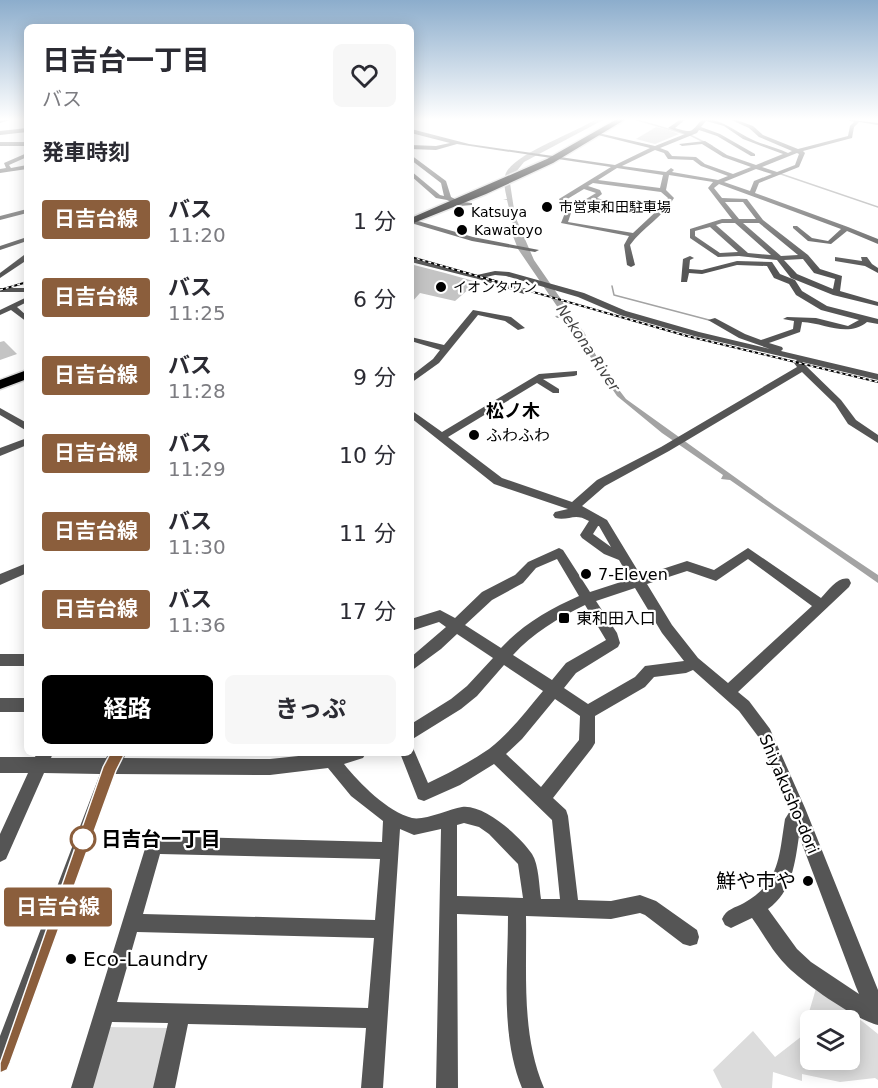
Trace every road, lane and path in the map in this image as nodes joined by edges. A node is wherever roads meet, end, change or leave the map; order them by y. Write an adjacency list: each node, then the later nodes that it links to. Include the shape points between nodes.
1 (428, 170): 21 (street, via 444,182)
2 (525, 170): 21 (highway)
3 (610, 170): 14 (street)
4 (640, 170): 10 (street)
5 (671, 170): 10 (street)
6 (716, 170): 13 (street)
7 (751, 170): 13 (street)
8 (763, 170): 11 (street)
9 (786, 170): 11 (street)
10 (666, 174): 15 (street); 17 (street)
11 (778, 174): 18 (street, via 756,182)
12 (414, 176): 21 (street, via 438,197)
13 (734, 176): 15 (street)
14 (592, 181): 16 (street); 17 (street)
15 (719, 182): 18 (street); 20 (street, via 711,188)
16 (583, 187): 19 (street, via 598,191); 38 (street, via 561,200 568,213 564,223)
17 (663, 190): 26 (street, via 671,198)
18 (753, 194): 27 (street)
19 (592, 198): 23 (street); 24 (street)
20 (720, 200): 33 (street); 34 (street, via 745,200)
21 (453, 201): 25 (street); 31 (highway)
22 (643, 201): 26 (street)
23 (585, 202)
24 (610, 203)
25 (470, 204)
26 (667, 204): 38 (street)
27 (791, 208): 28 (street); 37 (street)
28 (771, 210)
29 (24, 212): 30 (street)
30 (0, 218)
31 (414, 219)
32 (414, 221): 44 (street)
33 (737, 221): 34 (street); 35 (street); 53 (street)
34 (761, 221): 51 (street)
35 (712, 225): 39 (street); 41 (street, via 693,230 692,237)
36 (795, 227): 37 (street, via 810,240 829,243)
37 (846, 228): 45 (street)
38 (633, 235): 57 (street, via 627,247)
39 (725, 237): 40 (street); 50 (street)
40 (716, 238)
41 (697, 239): 42 (street); 50 (street, via 718,255)
42 (706, 239)
43 (24, 240): 46 (street)
44 (486, 242): 48 (street); 49 (street, via 503,248)
45 (878, 242)
46 (0, 248)
47 (24, 250): 58 (street)
48 (535, 250)
49 (506, 254)
50 (745, 254): 53 (street)
51 (805, 257): 53 (street); 65 (street, via 817,272 839,278)
52 (690, 258): 74 (street, via 685,275 737,263 769,264 777,276 792,282 800,293 824,308 841,317)
53 (779, 258): 65 (street, via 794,276)
54 (24, 259): 60 (street)
55 (838, 259): 59 (street, via 865,261)
56 (414, 261): 61 (street)
57 (631, 265)
58 (0, 267)
59 (878, 271)
60 (0, 276)
61 (481, 278): 64 (street); 80 (street, via 498,273 528,280 623,313)
62 (24, 290): 63 (street)
63 (0, 291)
64 (527, 292)
65 (836, 293): 67 (street)
66 (24, 301): 68 (street)
67 (878, 304)
68 (13, 308): 69 (street); 70 (street)
69 (0, 313)
70 (24, 317)
71 (798, 319): 73 (street); 74 (street, via 849,329); 78 (street, via 797,330)
72 (712, 320): 78 (street)
73 (787, 320)
74 (864, 320): 75 (street)
75 (878, 322)
76 (521, 328): 79 (street, via 508,319 476,312)
77 (414, 340): 79 (street)
78 (762, 342): 80 (street)
79 (447, 349): 84 (street)
80 (795, 359): 81 (street); 85 (street)
81 (802, 368): 97 (street, via 838,402 852,422); 100 (street, via 601,483)
82 (574, 373): 86 (street)
83 (24, 375): 88 (highway)
84 (414, 377)
85 (878, 377)
86 (536, 379): 90 (street); 96 (street)
87 (24, 381): 89 (highway)
88 (0, 385)
89 (0, 391)
90 (556, 391)
91 (0, 404): 94 (street)
92 (0, 411): 95 (street)
93 (414, 415): 96 (street, Shiyakusho-dori)
94 (24, 417)
95 (24, 426)
96 (441, 437): 100 (street, Shiyakusho-dori, via 498,481)
97 (878, 440)
98 (24, 442): 99 (street)
99 (0, 452)
100 (579, 509): 101 (street); 102 (street, Shiyakusho-dori)
101 (559, 515)
102 (597, 518): 103 (street, Shiyakusho-dori); 103 (street, via 586,535)
103 (624, 557): 106 (street, Shiyakusho-dori)
104 (24, 569): 105 (street)
105 (0, 580)
106 (638, 581): 108 (street); 109 (street, via 687,566 716,576 748,553); 116 (street, Shiyakusho-dori)
107 (845, 583): 109 (street)
108 (588, 598): 111 (street, via 559,553 487,596); 112 (street, via 548,617); 117 (street, via 613,643 571,668)
109 (821, 605): 118 (street)
110 (414, 624): 111 (street, via 435,615)
111 (455, 627): 112 (street); 115 (street)
112 (501, 657): 117 (street); 122 (street, via 472,691)
113 (0, 660): 114 (street)
114 (24, 660)
115 (414, 662)
116 (693, 662): 118 (street, Shiyakusho-dori); 121 (street, via 686,667 650,671 640,682)
117 (554, 689): 121 (street); 123 (street, via 517,735)
118 (729, 691): 130 (street, Shiyakusho-dori, via 765,734)
119 (0, 705): 120 (street)
120 (24, 705)
121 (588, 712): 129 (street, via 587,743)
122 (414, 731)
123 (495, 754): 124 (street, via 424,793); 129 (street)
124 (409, 756)
125 (112, 758): 126 (street, via 270,767); 127 (street); 149 (street)
126 (327, 758): 131 (street, via 344,779)
127 (42, 759): 128 (street); 133 (street)
128 (0, 765)
129 (542, 798): 139 (street, via 562,822)
130 (799, 813): 138 (street, via 793,819 785,874 767,901); 144 (street, Shiyakusho-dori)
131 (392, 817): 132 (street, via 414,827); 134 (street)
132 (449, 819): 136 (street); 137 (street, via 464,815 483,820 523,855)
133 (5, 830): 135 (street)
134 (389, 851): 141 (street, via 154,845); 142 (street)
135 (0, 853)
136 (449, 905): 137 (street); 154 (street)
137 (525, 908): 139 (street); 150 (street, via 514,965 523,1057)
138 (756, 908): 140 (street); 147 (street, via 779,944 804,969)
139 (570, 909): 143 (street, via 611,910 640,904 650,907)
140 (731, 919)
141 (131, 923): 142 (street); 145 (street)
142 (384, 929): 148 (street)
143 (690, 937)
144 (878, 1010)
145 (105, 1012): 146 (street); 151 (street)
146 (180, 1014): 148 (street); 152 (street)
147 (878, 1015)
148 (377, 1018): 153 (street)
149 (0, 1063)
150 (531, 1087)
151 (82, 1088)
152 (164, 1088)
153 (372, 1088)
154 (447, 1088)

